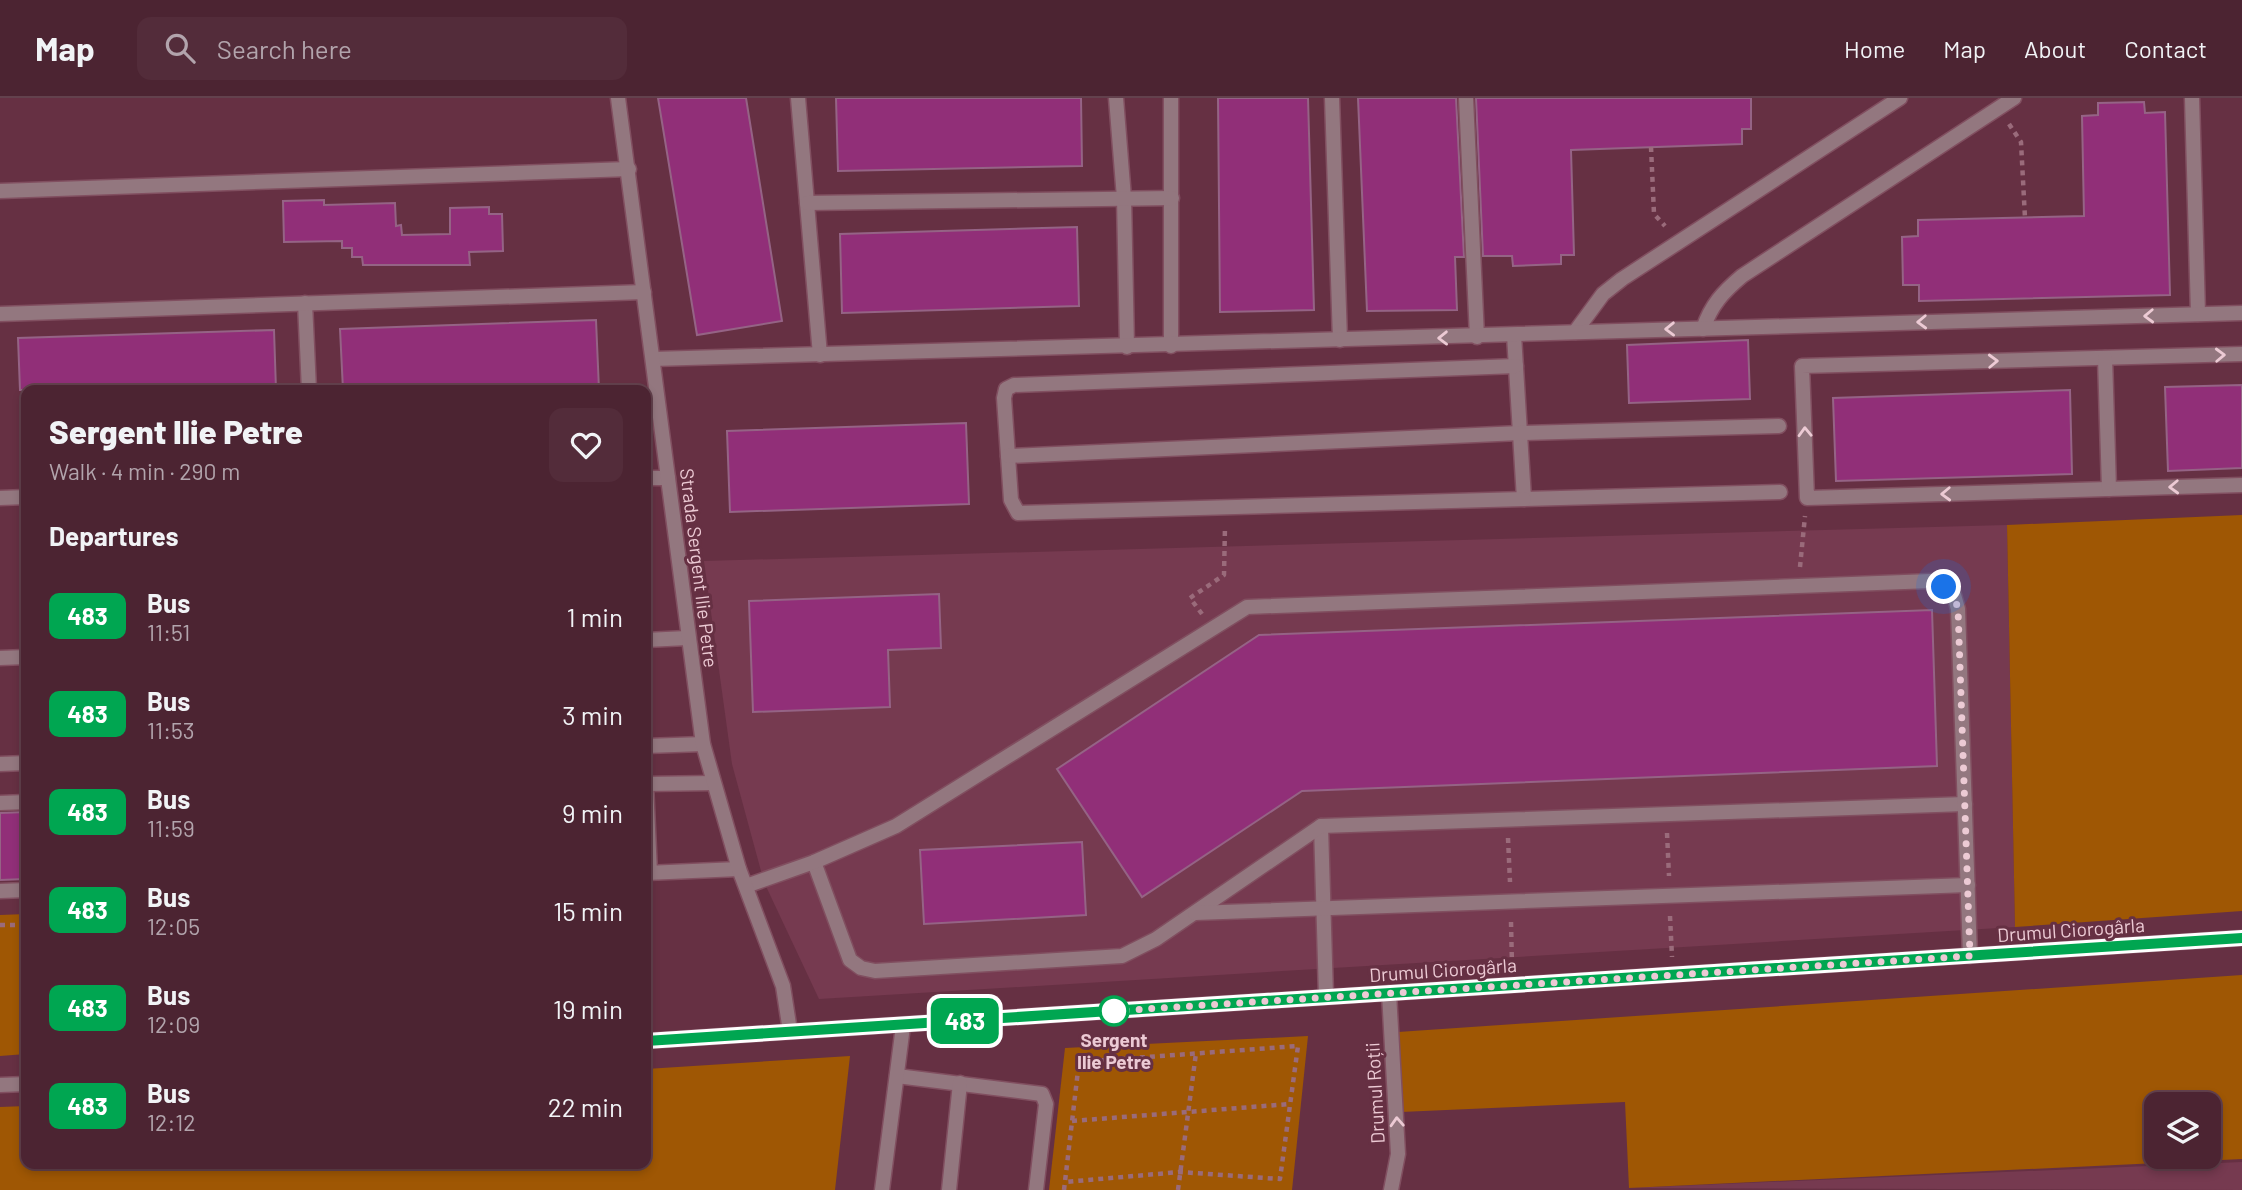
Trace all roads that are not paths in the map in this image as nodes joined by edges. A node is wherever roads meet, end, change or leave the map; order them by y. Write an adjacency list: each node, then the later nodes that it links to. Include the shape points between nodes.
1 (618, 98): 10 (street, Strada Sergent Ilie Petre)
2 (798, 98): 14 (street)
3 (1116, 98): 12 (street)
4 (1171, 98): 13 (street)
5 (1332, 98): 24 (street)
6 (1466, 98): 23 (street)
7 (1900, 98): 21 (street, via 1603,294)
8 (2014, 98): 20 (street, via 1742,276 1711,307)
9 (2192, 98): 19 (street)
10 (629, 169): 11 (street); 15 (street, Strada Sergent Ilie Petre)
11 (0, 191)
12 (1124, 198): 13 (street); 14 (street); 26 (street)
13 (1172, 198): 25 (street)
14 (807, 203): 28 (street)
15 (644, 292): 16 (street); 30 (street, Strada Sergent Ilie Petre)
16 (305, 303): 18 (street); 32 (street)
17 (2242, 313): 19 (street)
18 (0, 314)
19 (2198, 314): 20 (street, one-way to 20)
20 (1703, 329): 21 (street, one-way to 21)
21 (1575, 332): 22 (street)
22 (1514, 335): 23 (street); 31 (street)
23 (1477, 337): 24 (street, one-way to 24)
24 (1340, 340): 25 (street)
25 (1171, 346): 26 (street)
26 (1127, 347): 28 (street)
27 (2242, 354): 29 (street, one-way to 27)
28 (820, 355): 30 (street)
29 (2105, 358): 39 (street); 39 (street, one-way to 29, via 1807,498 1802,366)
30 (653, 359): 37 (street, Strada Sergent Ilie Petre)
31 (1516, 366): 34 (street); 35 (street, via 1014,385 1006,389 1004,398)
32 (309, 385)
33 (1779, 426): 34 (street)
34 (1520, 433): 35 (street); 43 (street)
35 (1008, 456): 43 (street, via 1011,500 1018,513)
36 (651, 478): 37 (street)
37 (668, 478): 44 (street, Strada Sergent Ilie Petre)
38 (2242, 485): 39 (street, one-way to 39)
39 (2109, 489)
40 (1780, 492): 43 (street)
41 (21, 497): 42 (street)
42 (0, 498)
43 (1524, 499)
44 (687, 638): 45 (street); 48 (street, Strada Sergent Ilie Petre)
45 (651, 640)
46 (21, 657): 47 (street)
47 (0, 658)
48 (703, 744): 49 (street); 52 (street, Strada Sergent Ilie Petre)
49 (651, 746)
50 (21, 763): 51 (street)
51 (0, 764)
52 (713, 783): 53 (street); 59 (street, Strada Sergent Ilie Petre)
53 (651, 785)
54 (21, 802): 55 (street)
55 (0, 803)
56 (1965, 804): 57 (street); 58 (street, via 1958,609 1954,596 1931,581 1258,605 1213,626 896,826); 61 (street)
57 (1321, 826): 65 (street); 66 (street)
58 (814, 862): 62 (street); 66 (street, via 850,960 875,971 1122,956)
59 (739, 869): 60 (street); 62 (street, Strada Sergent Ilie Petre)
60 (651, 873)
61 (1968, 885): 65 (street); 68 (street)
62 (746, 886): 72 (street, Strada Sergent Ilie Petre, via 783,986)
63 (21, 890): 64 (street)
64 (0, 891)
65 (1324, 907): 66 (street); 70 (street)
66 (1194, 913)
67 (2242, 938): 68 (street, Drumul Ciorogârla)
68 (1970, 956): 69 (street, Drumul Ciorogârla)
69 (1390, 993): 70 (street, Drumul Ciorogârla); 81 (street, Drumul Roții, one-way to 69, via 1398,1154)
70 (1326, 996): 71 (street, Drumul Ciorogârla)
71 (903, 1026): 72 (street, Drumul Ciorogârla); 74 (street)
72 (790, 1031): 73 (street, Drumul Ciorogârla)
73 (651, 1041)
74 (897, 1076): 75 (street); 78 (street)
75 (960, 1083): 79 (street); 80 (street, via 1038,1093 1046,1098)
76 (21, 1084): 77 (street)
77 (0, 1085)
78 (883, 1190)
79 (949, 1190)
80 (1037, 1190)
81 (1391, 1190)

